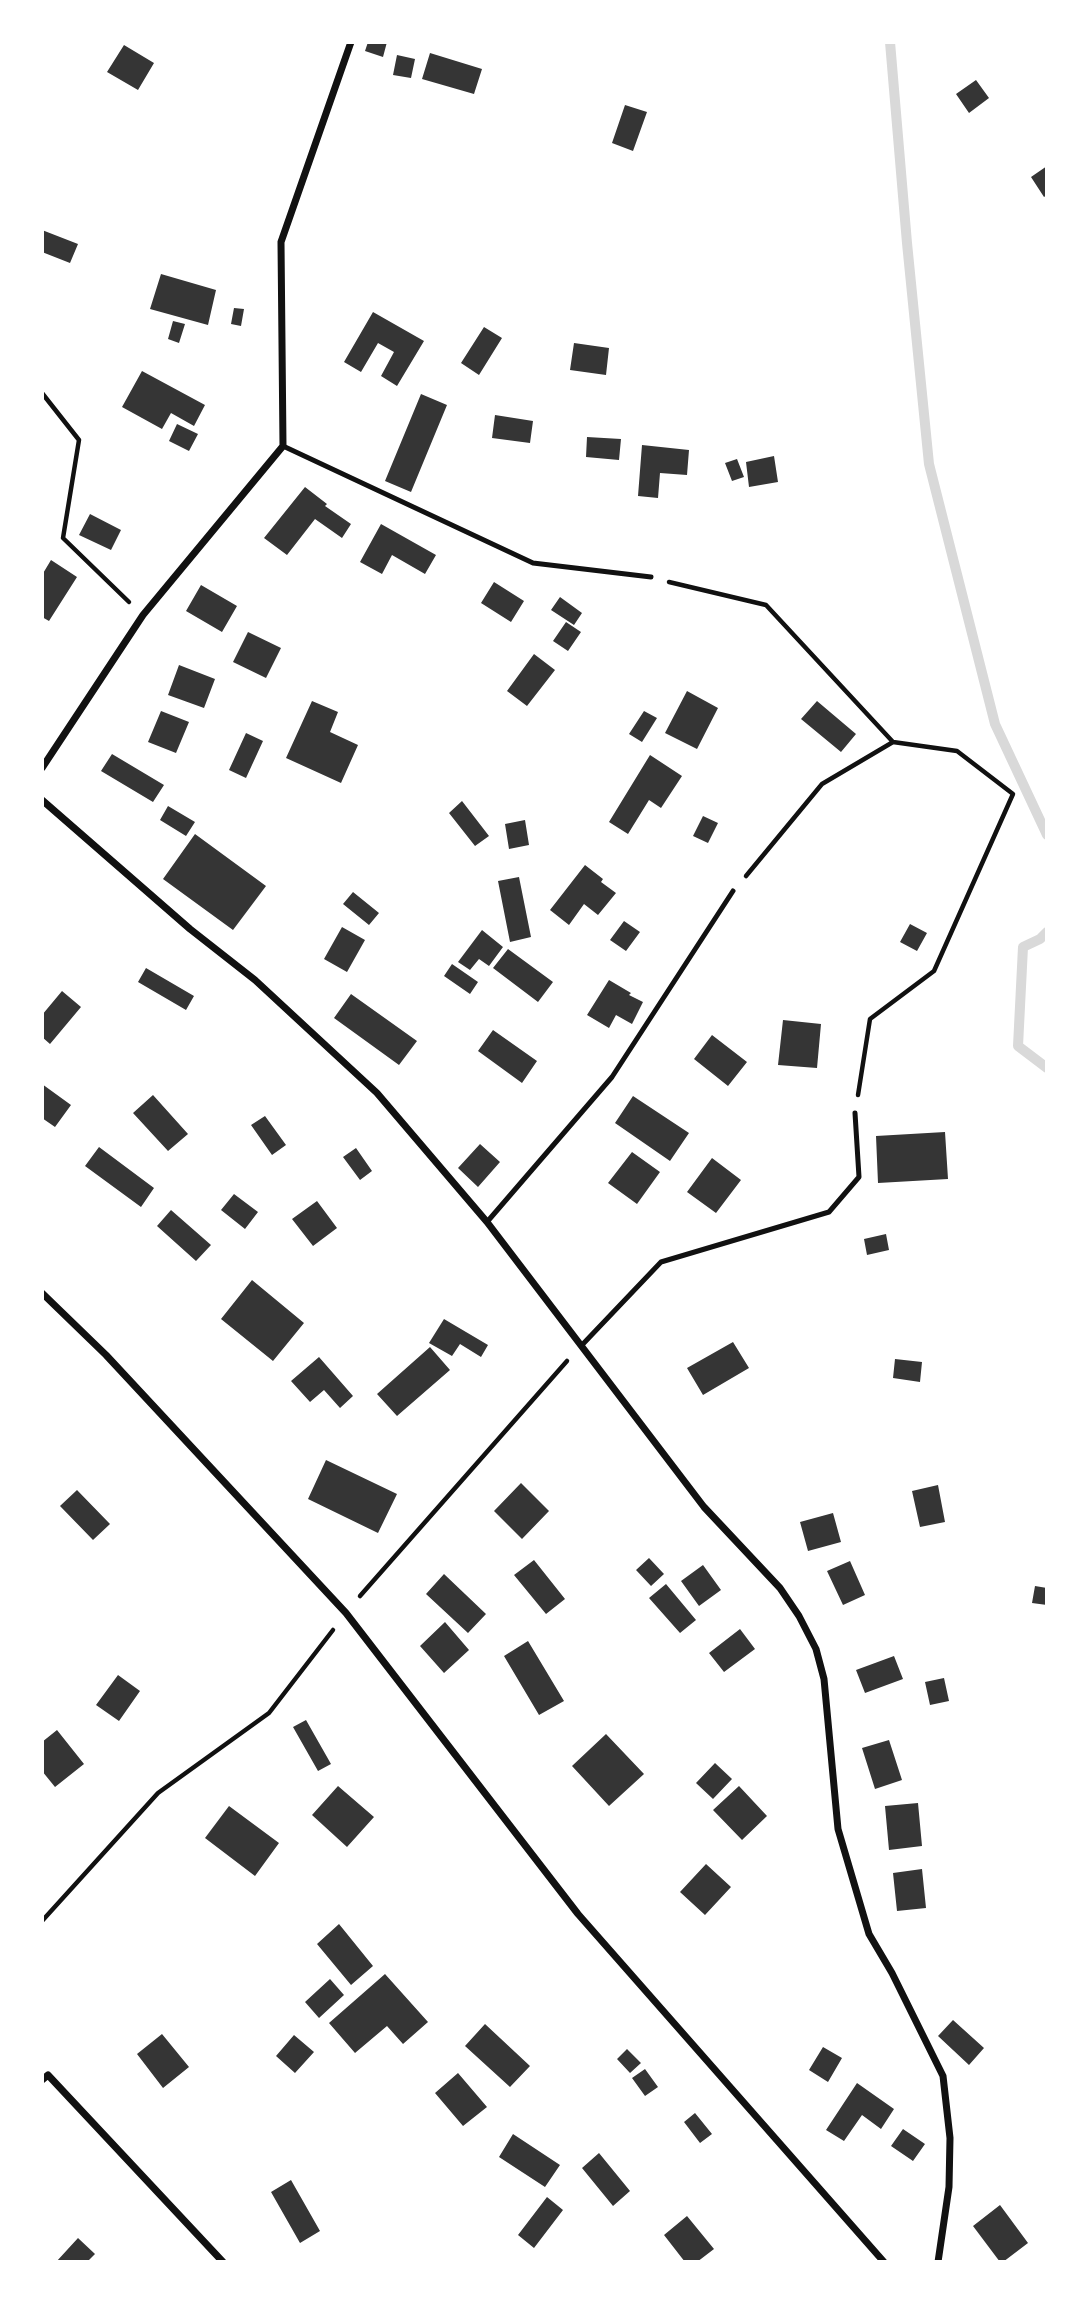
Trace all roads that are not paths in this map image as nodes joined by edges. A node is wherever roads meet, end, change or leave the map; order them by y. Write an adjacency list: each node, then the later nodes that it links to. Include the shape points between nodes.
1 (351, 42): 2 (street, via 281,242)
2 (283, 446): 3 (lane, via 533,562); 4 (street, via 143,615)
3 (651, 578)
4 (42, 768)
5 (42, 800): 8 (street, via 312,1031 377,1093)
6 (733, 891): 8 (lane, via 611,1077)
7 (856, 1113): 10 (lane, via 859,1177 829,1212 661,1262)
8 (487, 1222): 10 (street)
9 (42, 1293): 13 (street, via 106,1355 346,1613 578,1914)
10 (582, 1345): 14 (street, via 704,1507 780,1588 816,1649 824,1679 838,1829 869,1934 943,2076 950,2138 949,2187)
11 (42, 2080): 12 (street, via 48,2075)
12 (223, 2262)
13 (884, 2262)
14 (938, 2262)

